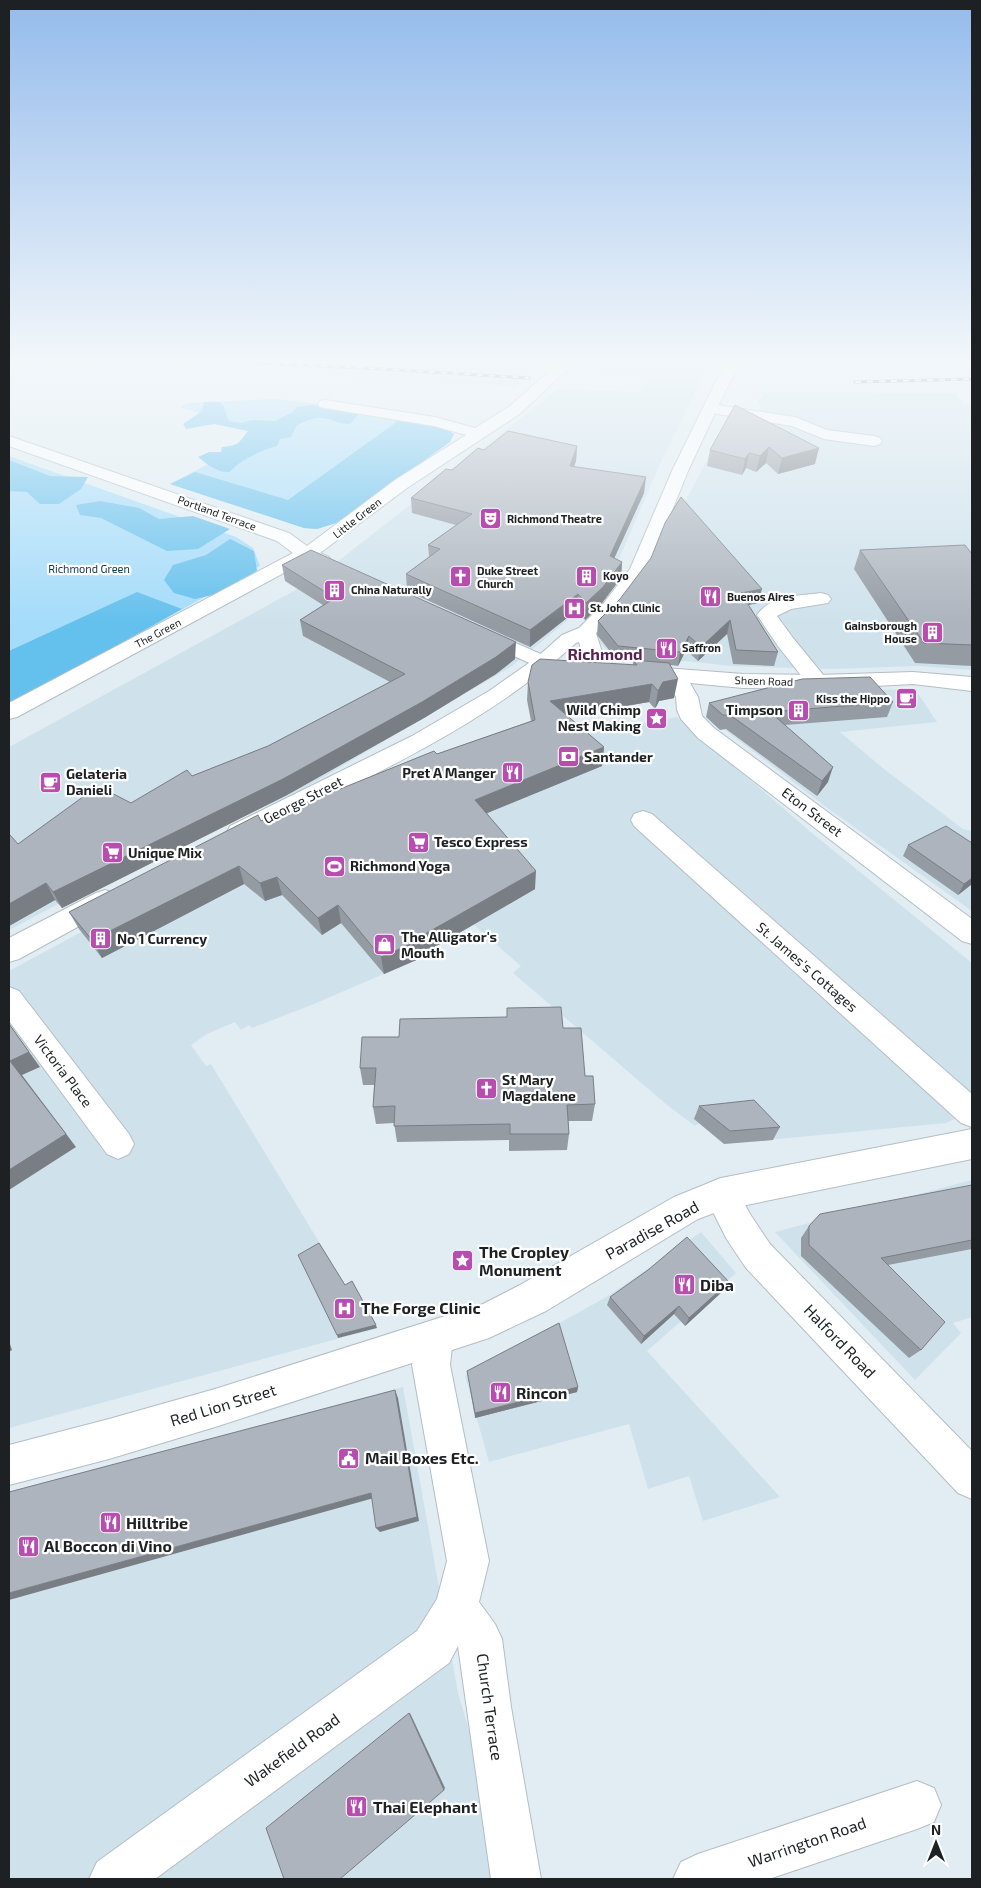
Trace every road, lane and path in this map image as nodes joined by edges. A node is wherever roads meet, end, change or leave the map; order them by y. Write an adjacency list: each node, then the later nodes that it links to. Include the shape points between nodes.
1 (26, 447): 4 (street, Portland Terrace, via 283,537)
2 (456, 447): 4 (street, Little Green)
3 (692, 447): 8 (street, George Street, via 639,570 610,608)
4 (307, 554): 5 (street, Portland Terrace); 14 (street, The Green)
5 (342, 570)
6 (821, 599): 12 (street, via 779,606 767,615)
7 (463, 626): 9 (street, Sheen Road)
8 (586, 632): 9 (street, George Street, via 569,639); 10 (street, via 592,654)
9 (543, 662): 10 (street, Sheen Road); 16 (street, George Street, via 497,696 420,741)
10 (604, 667): 11 (street, Sheen Road)
11 (675, 675): 12 (street, Sheen Road, via 743,681); 18 (street, Eton Street, via 688,697 692,719 706,732)
12 (818, 682): 13 (street, Sheen Road, via 913,678)
13 (972, 684)
14 (9, 712)
15 (643, 820): 21 (street, St. James's Cottages)
16 (221, 841)
17 (126, 889): 19 (street)
18 (972, 933)
19 (9, 951)
20 (9, 999): 22 (street, Victoria Place)
21 (972, 1112)
22 (118, 1144)
23 (972, 1144): 24 (street, Paradise Road)
24 (721, 1194): 25 (street, Paradise Road, via 686,1208 489,1320); 27 (street, Halford Road, via 758,1256)
25 (435, 1338): 26 (street, Red Lion Street, via 216,1408); 28 (street, via 431,1364 468,1561)
26 (9, 1464)
27 (972, 1478)
28 (456, 1608): 30 (street, Wakefield Road, via 434,1647); 31 (street, Church Terrace, via 480,1639)
29 (917, 1804): 32 (street, Warrington Road)
30 (114, 1879)
31 (516, 1879)
32 (698, 1879)

